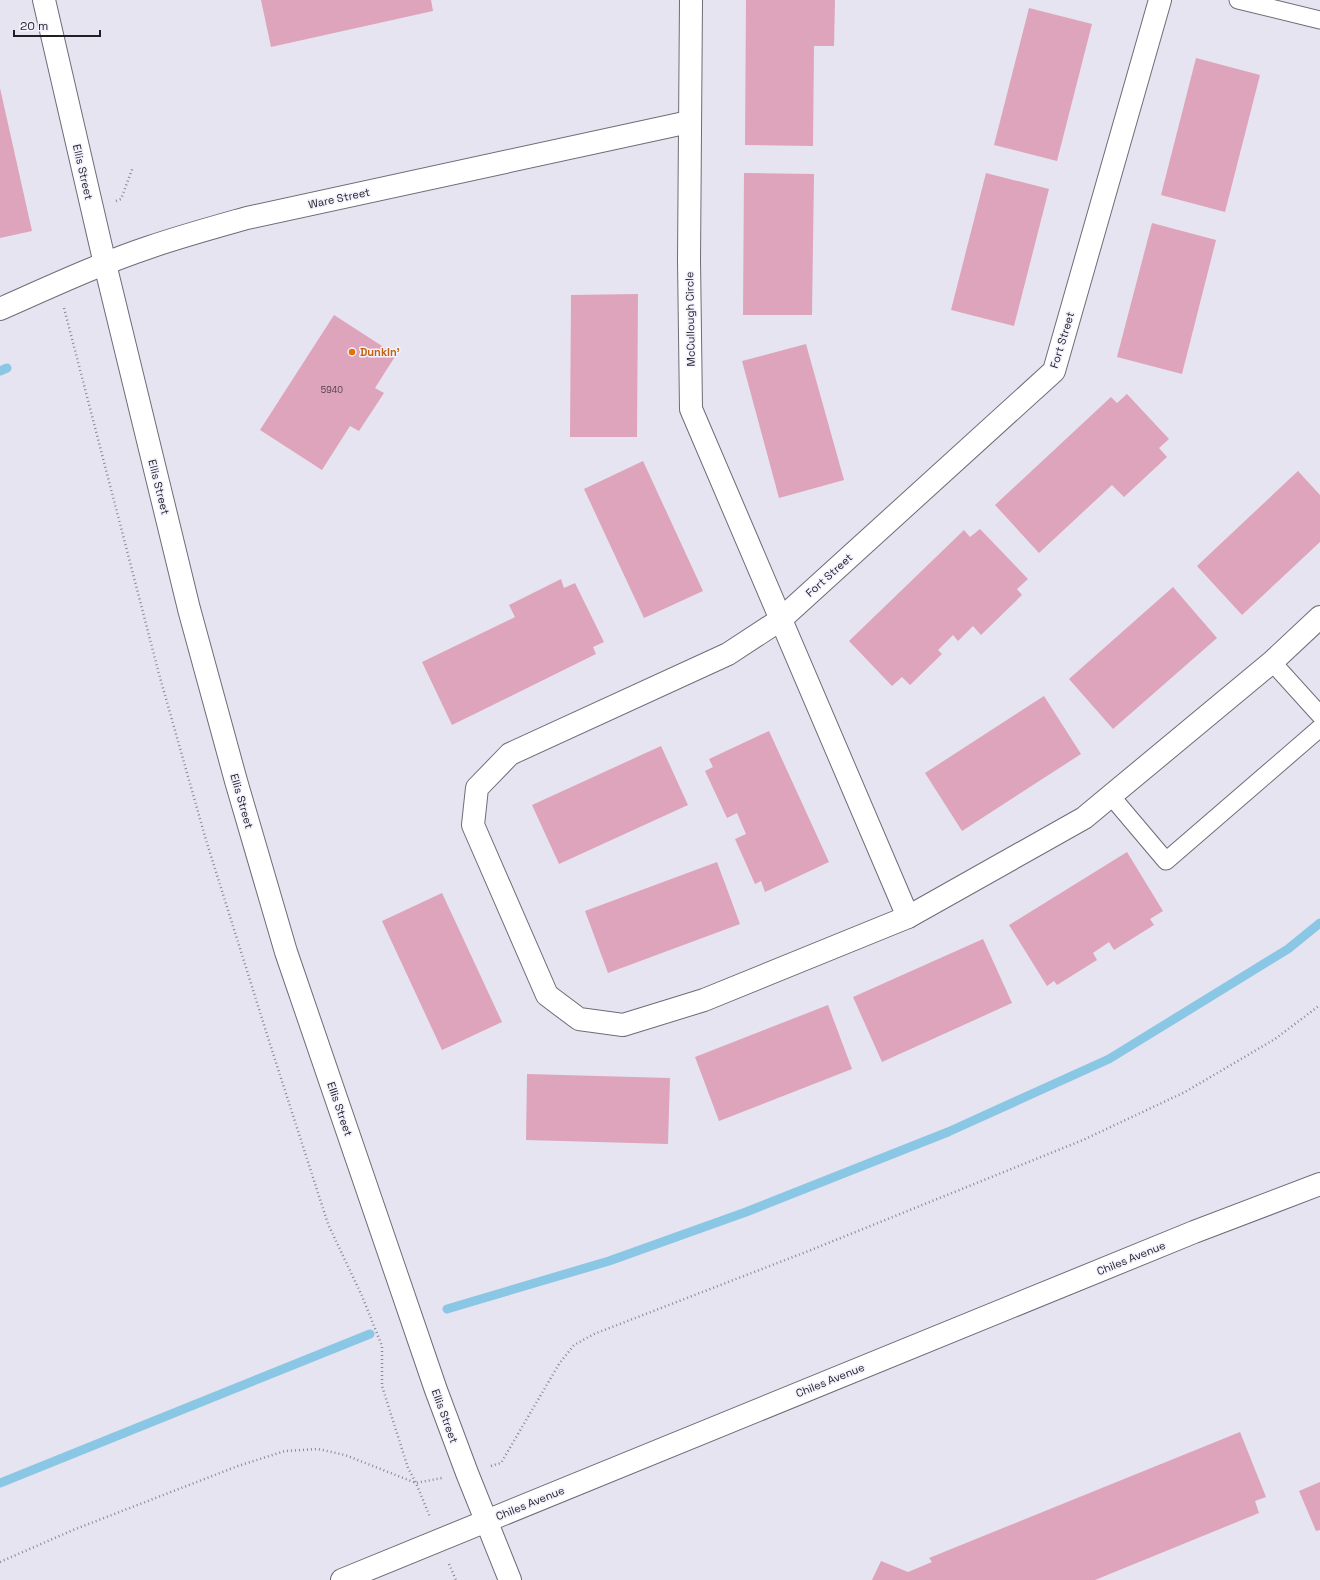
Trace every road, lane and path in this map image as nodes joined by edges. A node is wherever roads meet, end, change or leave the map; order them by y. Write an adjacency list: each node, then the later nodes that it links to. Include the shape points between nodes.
1 (44, 0): 7 (street, Ellis Street)
2 (691, 0): 6 (street, McCullough Circle)
3 (1160, 0): 11 (street, Fort Street, via 1054,371)
4 (1238, 0): 5 (lane)
5 (1320, 20)
6 (689, 122): 7 (street, Ware Street, via 247,218 149,247); 11 (street, McCullough Circle, via 691,408)
7 (105, 264): 8 (street, Ware Street); 19 (street, Ellis Street, via 189,609 286,952 436,1390)
8 (58, 284): 9 (street, Ware Street); 20 (path, via 159,674 206,840 328,1224 382,1346 382,1386 408,1468)
9 (0, 309)
10 (1320, 617): 12 (street, Fort Street)
11 (780, 620): 16 (street, McCullough Circle); 16 (street, Fort Street, via 728,654 510,754 477,788 473,825 547,995 579,1019 623,1025 704,1000)
12 (1272, 662): 13 (lane); 15 (street, Fort Street)
13 (1320, 715)
14 (1320, 728): 15 (lane, via 1166,861)
15 (1111, 796): 16 (street, Fort Street, via 1084,818)
16 (908, 918)
17 (1320, 1005): 19 (path, via 1275,1039 1185,1092 1083,1140 594,1334 574,1345 560,1364 501,1463)
18 (1320, 1184): 21 (street, Chiles Avenue, via 1194,1232)
19 (467, 1473): 20 (path); 21 (street, Ellis Street)
20 (416, 1483): 22 (path, via 345,1455 318,1449 285,1451 216,1474 73,1530)
21 (486, 1521): 23 (street, Chiles Avenue); 24 (street, Ellis Street)
22 (0, 1562)
23 (342, 1580)
24 (510, 1580)

